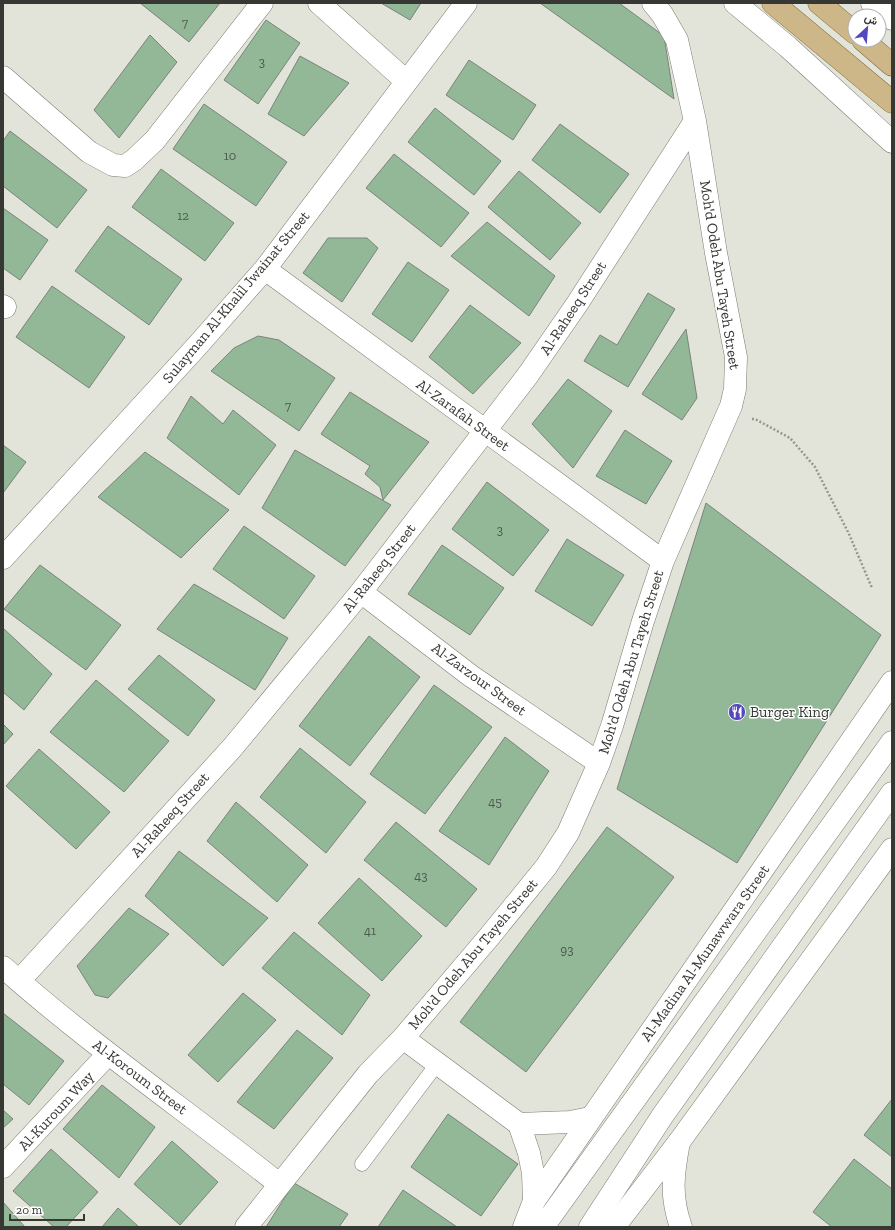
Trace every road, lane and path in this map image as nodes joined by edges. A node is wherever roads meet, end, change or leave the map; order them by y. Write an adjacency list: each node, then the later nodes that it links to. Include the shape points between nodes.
1 (262, 3): 13 (street, via 155,140 125,166 113,165 89,152)
2 (319, 3): 14 (street)
3 (466, 3): 14 (street, Sulayman Al-Khalil Jwainat Street)
4 (653, 3): 16 (street, Moh'd Odeh Abu Tayeh Street, via 677,40)
5 (736, 3): 17 (street)
6 (772, 3): 15 (main road)
7 (819, 3): 10 (main road)
8 (872, 3): 9 (street)
9 (892, 19)
10 (847, 26)
11 (872, 48): 12 (main road)
12 (892, 65)
13 (3, 77)
14 (406, 81): 18 (street, Sulayman Al-Khalil Jwainat Street)
15 (892, 102)
16 (695, 120): 19 (street, Moh'd Odeh Abu Tayeh Street, via 736,357 735,390); 20 (street, Al-Raheeq Street, via 577,304 528,376)
17 (892, 142)
18 (265, 268): 20 (street, Al-Zarafah Street); 21 (street, Sulayman Al-Khalil Jwainat Street, via 193,351)
19 (724, 424): 22 (street, Moh'd Odeh Abu Tayeh Street); 23 (path, via 755,419 790,438 815,467 850,534)
20 (485, 432): 22 (street, Al-Zarafah Street); 24 (street, Al-Raheeq Street)
21 (3, 558)
22 (663, 561): 27 (street, Moh'd Odeh Abu Tayeh Street)
23 (872, 588)
24 (361, 592): 27 (street, Al-Zarzour Street, via 471,676); 30 (street, Al-Raheeq Street, via 232,748)
25 (892, 682): 34 (street, Al-Madina Al-Munawwara Street)
26 (892, 742): 43 (street, Al-Madina Al-Munawwara Street)
27 (599, 763): 31 (street, Moh'd Odeh Abu Tayeh Street, via 568,833 546,867)
28 (892, 793): 44 (street, via 663,1115)
29 (892, 849): 36 (street)
30 (11, 974): 32 (street, Al-Koroum Street)
31 (402, 1038): 33 (street); 39 (street, Moh'd Odeh Abu Tayeh Street, via 368,1074)
32 (108, 1054): 38 (street, Al-Kuroum Way); 39 (street, Al-Koroum Street, via 217,1134)
33 (437, 1064): 35 (street); 37 (lane)
34 (590, 1118): 35 (street, via 570,1122); 40 (street, Al-Madina Al-Munawwara Street)
35 (520, 1124): 40 (street, via 533,1173)
36 (679, 1142): 45 (street); 46 (street, via 672,1180 675,1211)
37 (362, 1164)
38 (3, 1167)
39 (279, 1184): 41 (street, Moh'd Odeh Abu Tayeh Street)
40 (534, 1201): 42 (street, Al-Madina Al-Munawwara Street)
41 (246, 1227)
42 (524, 1227)
43 (543, 1227)
44 (590, 1227)
45 (614, 1227)
46 (681, 1227)

